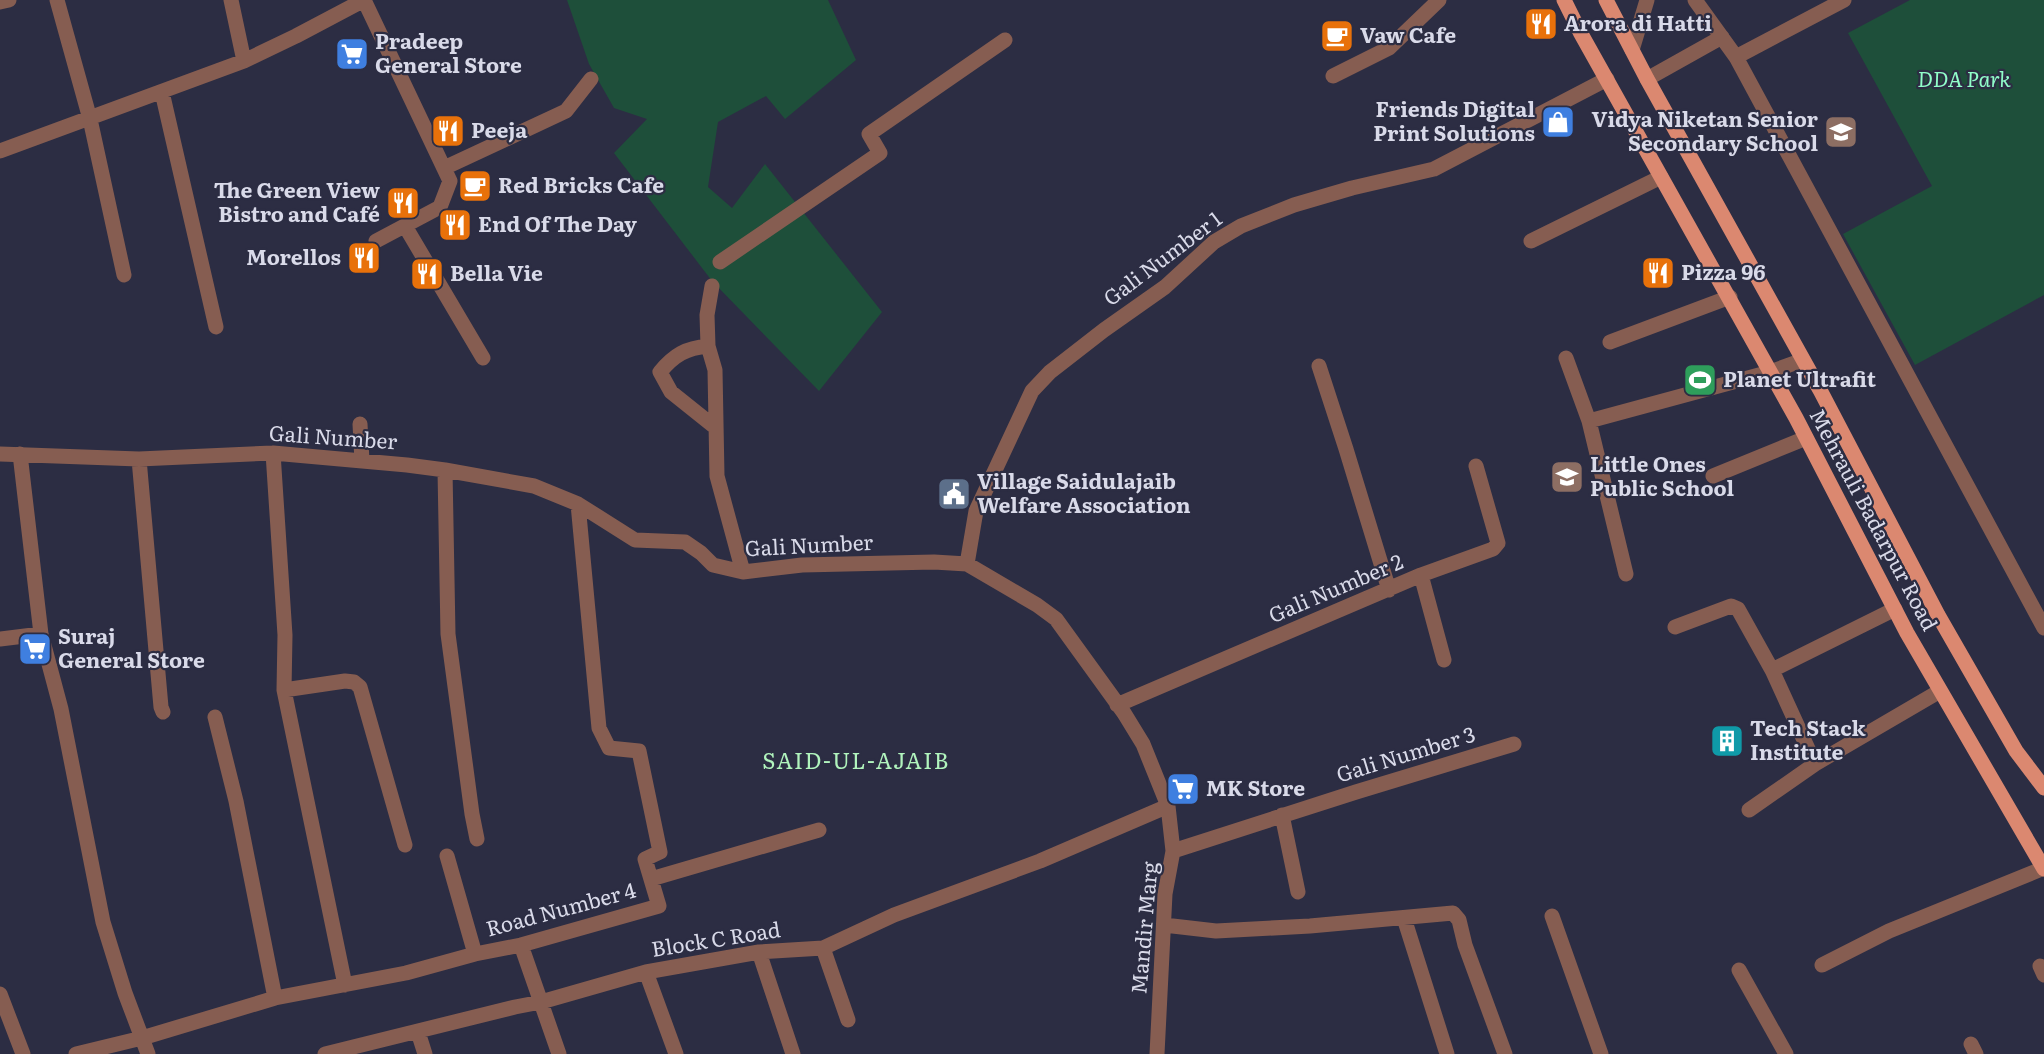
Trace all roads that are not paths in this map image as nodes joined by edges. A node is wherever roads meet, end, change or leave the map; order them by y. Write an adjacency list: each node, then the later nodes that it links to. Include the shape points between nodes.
1 (9, 0): 11 (street)
2 (57, 0): 22 (street)
3 (231, 0): 16 (street)
4 (364, 0): 16 (street); 24 (street)
5 (1439, 0): 17 (street, via 1389,48)
6 (1564, 0): 19 (main road, Mehrauli Badarpur Road)
7 (1606, 0): 14 (main road, Mehrauli Badarpur Road)
8 (1647, 0): 14 (street)
9 (1695, 0): 12 (street)
10 (1844, 0): 15 (street)
11 (0, 2)
12 (1722, 38): 15 (street); 20 (street)
13 (1005, 40): 29 (street, via 869,134 880,153)
14 (1632, 50): 20 (main road, Mehrauli Badarpur Road)
15 (1736, 57): 61 (street)
16 (244, 61): 21 (street)
17 (1333, 76)
18 (591, 79): 24 (street, via 566,111)
19 (1606, 79): 25 (main road, Mehrauli Badarpur Road); 54 (street, Gali Number 1, via 1434,169 1294,205 1241,226 1214,242 1165,287 1050,372 1032,392 976,511)
20 (1647, 79): 38 (main road, Mehrauli Badarpur Road)
21 (162, 92): 22 (street); 33 (street)
22 (90, 119): 23 (street); 30 (street)
23 (0, 151)
24 (444, 168): 26 (street, via 450,181 440,207)
25 (1661, 177): 28 (street); 32 (main road, Mehrauli Badarpur Road)
26 (405, 226): 27 (street); 36 (street)
27 (376, 241)
28 (1531, 241)
29 (720, 262)
30 (124, 275)
31 (712, 286): 35 (street, via 707,315)
32 (1730, 297): 34 (street); 40 (main road, Mehrauli Badarpur Road)
33 (216, 327)
34 (1610, 342)
35 (708, 346): 43 (street, via 715,370); 43 (street, via 672,358 660,372 671,392)
36 (483, 358)
37 (1566, 358): 41 (street)
38 (1803, 360): 40 (street); 73 (main road, Mehrauli Badarpur Road, via 1938,615 2016,751)
39 (1319, 366): 58 (street)
40 (1770, 372): 41 (street); 44 (main road, Mehrauli Badarpur Road)
41 (1589, 421): 56 (street)
42 (360, 424): 49 (street)
43 (716, 428): 55 (street, via 717,476)
44 (1806, 438): 52 (street); 59 (main road, Mehrauli Badarpur Road)
45 (273, 453): 48 (street, Gali Number); 49 (street, Gali Number); 66 (street, via 285,635)
46 (0, 454): 47 (street, Gali Number)
47 (20, 454): 48 (street, Gali Number); 62 (street)
48 (139, 459): 69 (street, via 160,707)
49 (362, 461): 51 (street, Gali Number)
50 (1476, 466): 57 (street, Gali Number 2, via 1498,543)
51 (446, 470): 53 (street, Gali Number, via 534,486); 78 (street, via 448,634)
52 (1713, 476)
53 (578, 504): 55 (street, Gali Number, via 635,540 685,542 712,565); 83 (street, Road Number 4, via 599,728 609,748 639,751 660,852 645,859)
54 (967, 564): 55 (street, Gali Number, via 934,561 802,565); 68 (street, Gali Number, via 1056,619)
55 (743, 572)
56 (1626, 574)
57 (1421, 575): 58 (street, Gali Number 2); 64 (street)
58 (1389, 590): 68 (street, Gali Number 2)
59 (1894, 609): 65 (street); 67 (main road, Mehrauli Badarpur Road)
60 (1675, 627): 65 (street, via 1735,606)
61 (2044, 628)
62 (41, 634): 63 (street); 101 (street, via 61,710 103,922)
63 (0, 639)
64 (1444, 660)
65 (1772, 670): 72 (street)
66 (284, 690): 79 (street, via 345,681 360,687); 95 (street)
67 (1940, 691): 72 (street); 82 (main road, Mehrauli Badarpur Road)
68 (1117, 705): 74 (street, Gali Number, via 1143,744)
69 (164, 711)
70 (215, 717): 97 (street)
71 (1514, 744): 76 (street, Gali Number 3)
72 (1815, 764): 75 (street)
73 (2044, 788)
74 (1168, 806): 80 (street, Mandir Marg); 89 (street, Block C Road, via 1040,861 894,915)
75 (1749, 810)
76 (1282, 816): 80 (street, Gali Number 3); 84 (street)
77 (819, 830): 83 (street)
78 (477, 839)
79 (405, 845)
80 (1173, 851): 87 (street, Mandir Marg)
81 (447, 855): 91 (street)
82 (2044, 869): 92 (street, via 1889,931)
83 (651, 879): 88 (street, Road Number 4, via 659,906)
84 (1298, 892)
85 (1552, 916): 113 (street)
86 (1404, 918): 87 (street, via 1216,931); 111 (street); 112 (street, via 1448,912 1459,920)
87 (1164, 925): 110 (street, Mandir Marg)
88 (521, 945): 91 (street, Road Number 4); 98 (street)
89 (823, 948): 90 (street, Block C Road); 99 (street)
90 (759, 951): 94 (street, Block C Road); 109 (street)
91 (475, 954): 95 (street, Road Number 4)
92 (1822, 965)
93 (1739, 970): 114 (street)
94 (645, 972): 98 (street, Block C Road); 108 (street)
95 (345, 985): 97 (street, Road Number 4)
96 (0, 994): 102 (street)
97 (275, 998): 101 (street, Road Number 4)
98 (541, 1002): 100 (street, Block C Road); 107 (street)
99 (848, 1020)
100 (418, 1032): 105 (street, Block C Road); 106 (street)
101 (142, 1038): 103 (street, Road Number 4); 104 (street)
102 (23, 1054)
103 (76, 1054)
104 (148, 1054)
105 (325, 1054)
106 (425, 1054)
107 (559, 1054)
108 (676, 1054)
109 (794, 1054)
110 (1157, 1054)
111 (1447, 1054)
112 (1504, 1054)
113 (1601, 1054)
114 (1786, 1054)

